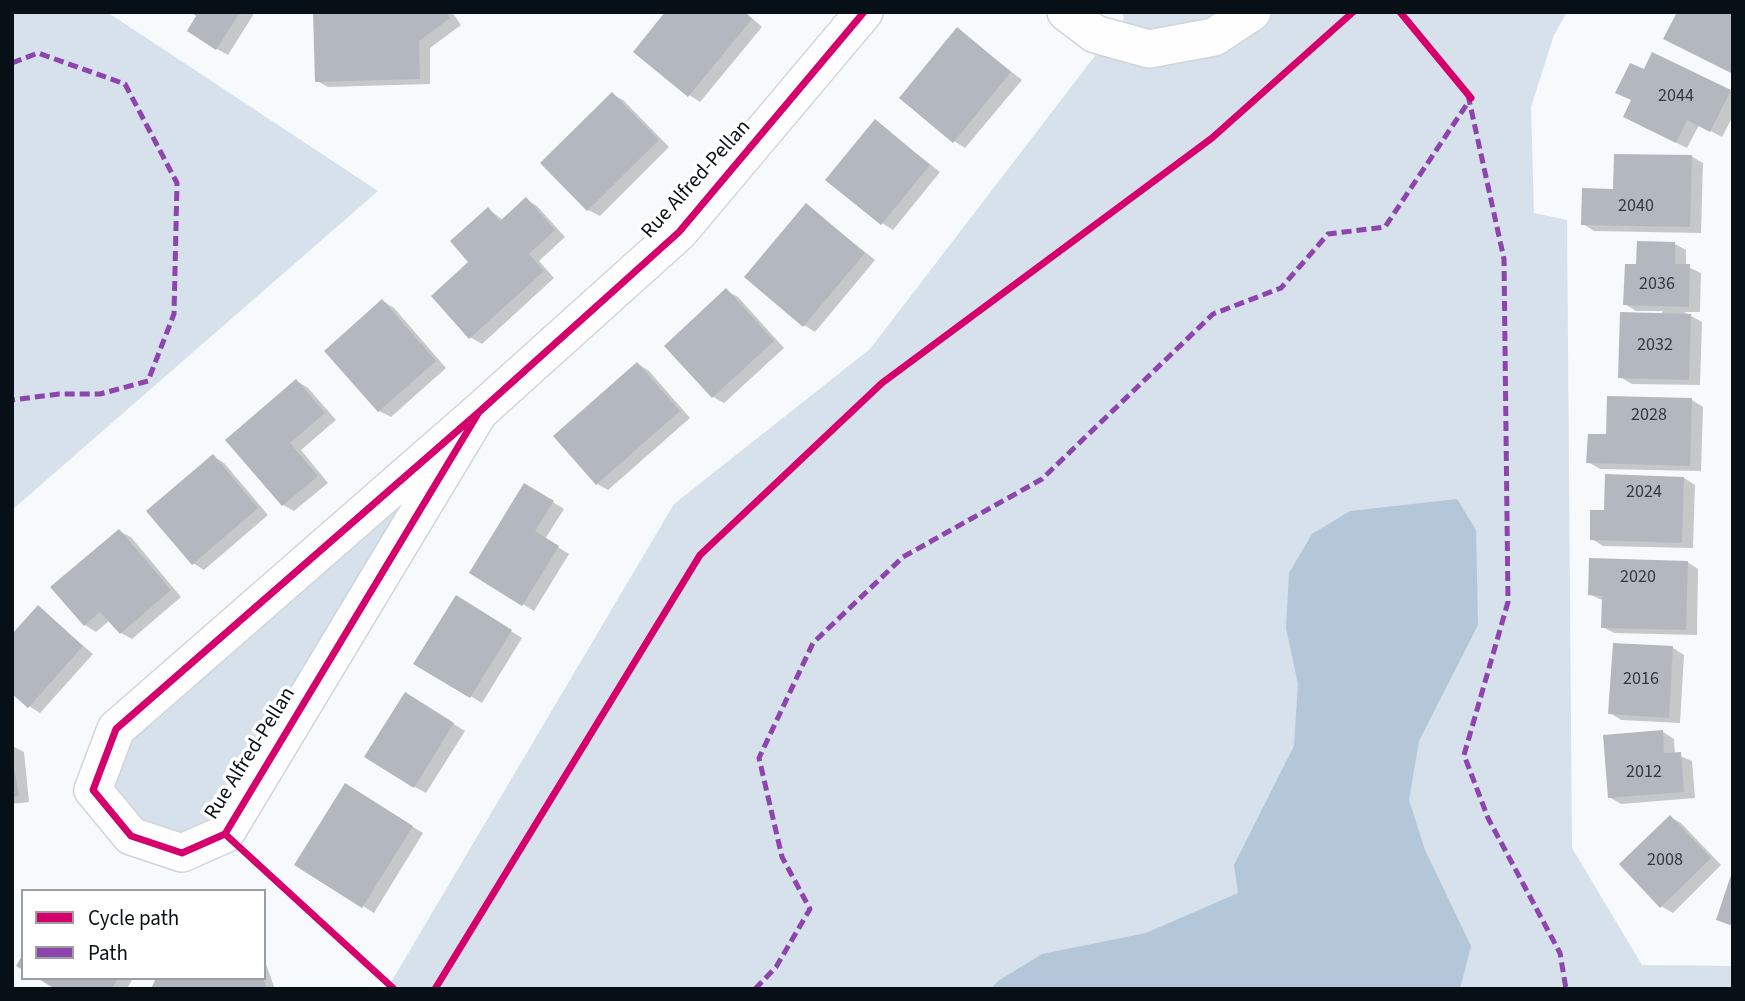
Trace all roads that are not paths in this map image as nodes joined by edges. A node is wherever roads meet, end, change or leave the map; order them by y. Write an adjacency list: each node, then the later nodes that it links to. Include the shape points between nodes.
1 (864, 12): 4 (street, Rue Alfred-Pellan, via 679,232)
2 (1066, 12): 3 (street, via 1095,34 1149,49 1214,37)
3 (1252, 12)
4 (479, 412): 4 (street, Rue Alfred-Pellan, via 116,729 93,790 131,836 182,853 225,834)

